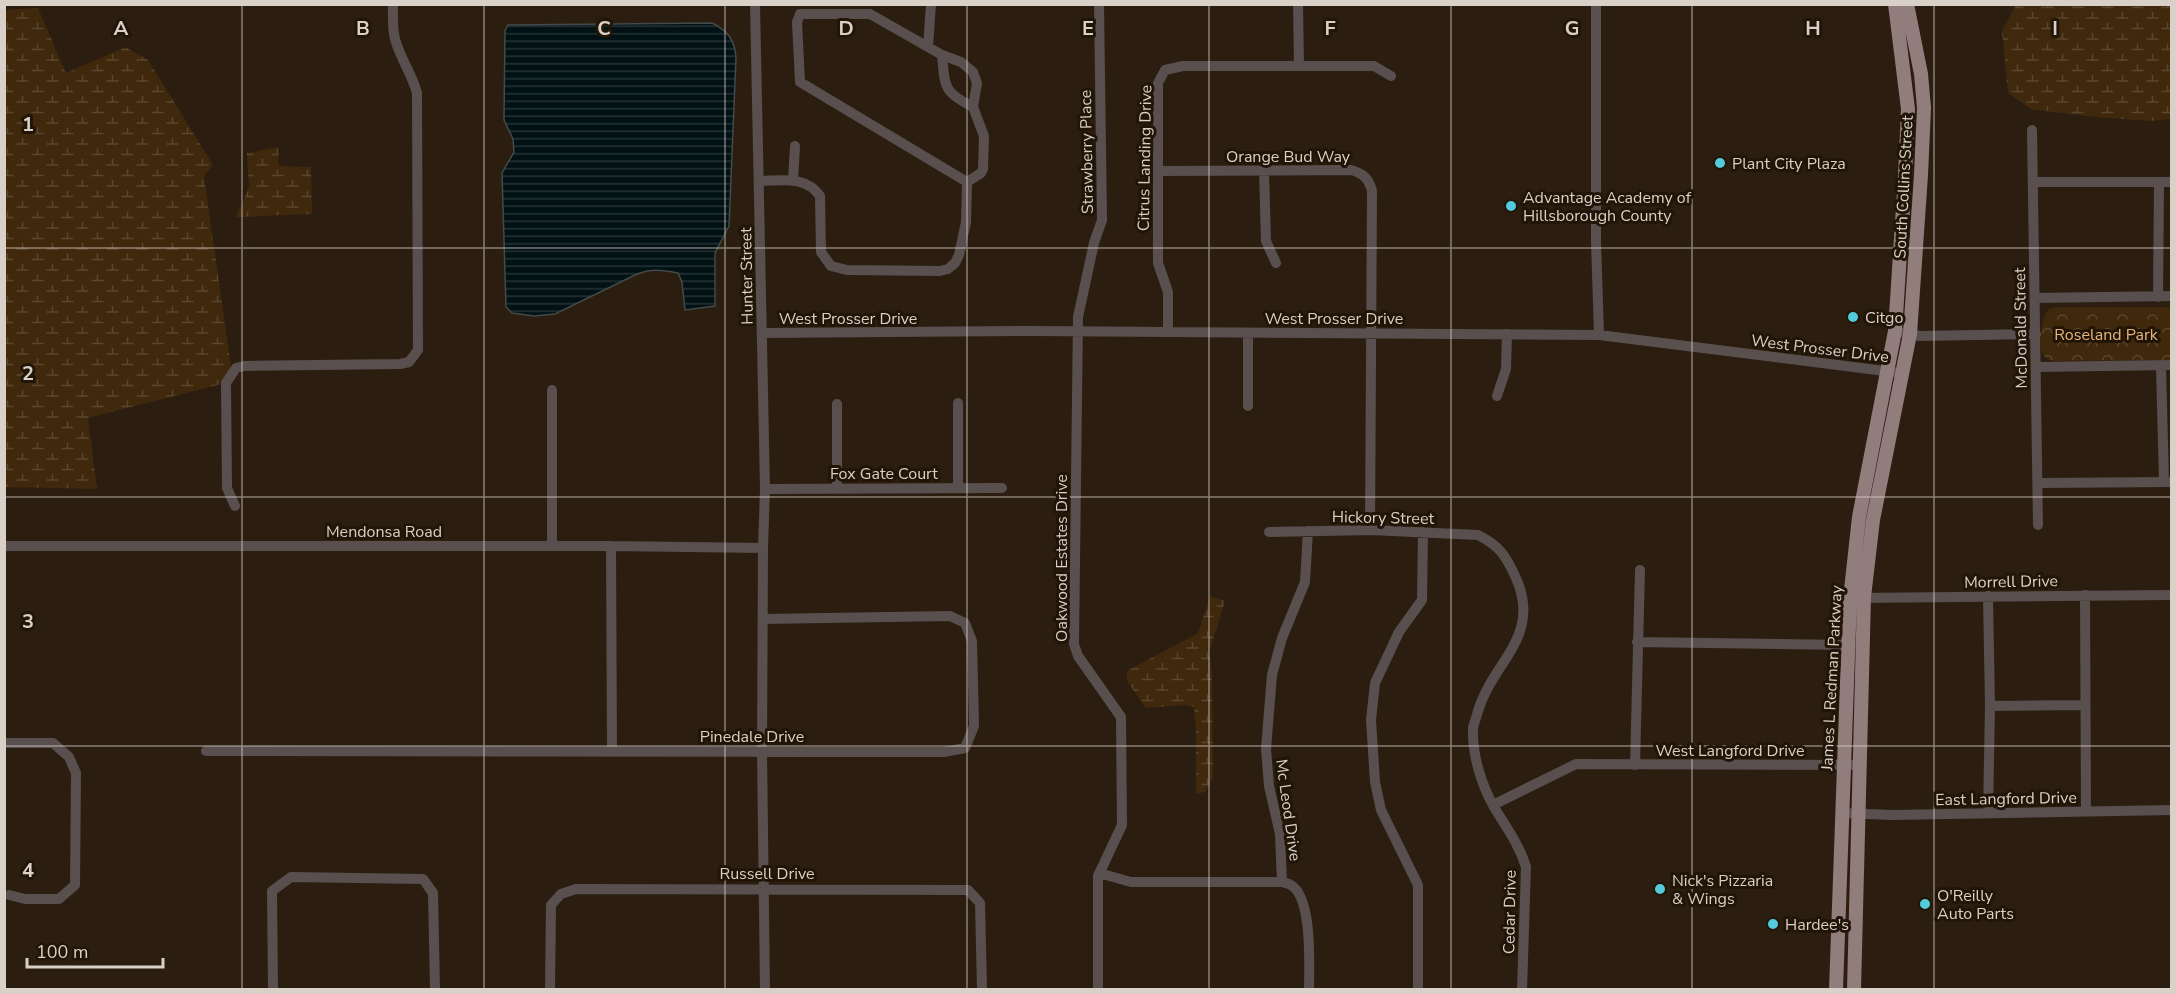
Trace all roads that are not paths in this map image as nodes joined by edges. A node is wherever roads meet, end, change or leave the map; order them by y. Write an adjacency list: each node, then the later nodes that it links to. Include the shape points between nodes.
1 (393, 4): 56 (street, via 394,36 417,93 418,350 409,362 400,364 236,368 226,383 226,488)
2 (756, 4): 19 (street, Hunter Street)
3 (931, 4): 9 (street)
4 (1099, 4): 30 (street, Strawberry Place, via 1102,220 1080,304)
5 (1298, 4): 11 (street)
6 (1596, 4): 39 (street)
7 (1897, 4): 12 (main road); 25 (main road, South Collins Street, via 1908,109)
8 (1907, 4): 12 (main road, South Collins Street)
9 (928, 47): 10 (street); 21 (street, via 865,12 803,13 797,22 798,80)
10 (942, 55): 14 (street, via 945,83 953,97); 14 (street, via 973,72 977,83)
11 (1299, 66): 13 (street, Citrus Landing Drive, via 1374,66); 17 (street, Citrus Landing Drive, via 1183,66 1165,70 1158,83)
12 (1921, 74): 37 (main road, South Collins Street, via 1924,108)
13 (1391, 76)
14 (973, 107): 21 (street, via 984,136 983,169)
15 (2032, 130): 22 (street, McDonald Street)
16 (795, 146): 20 (street)
17 (1158, 171): 18 (street, Orange Bud Way); 32 (street, Citrus Landing Drive, via 1158,263 1168,292)
18 (1264, 171): 26 (street, via 1266,241); 35 (street, Orange Bud Way, via 1351,170 1370,183)
19 (759, 181): 20 (street); 33 (street, Hunter Street)
20 (793, 181): 21 (street, via 809,184 820,196 821,252 831,266 847,270 940,271 948,269 959,255 966,222)
21 (966, 182)
22 (2033, 182): 23 (street); 29 (street, McDonald Street)
23 (2159, 182): 24 (street); 28 (street)
24 (2172, 182)
25 (1901, 246): 31 (main road, South Collins Street); 37 (main road, via 1900,309)
26 (1276, 263)
27 (2172, 296): 28 (street)
28 (2158, 297): 29 (street)
29 (2035, 298): 38 (street, McDonald Street)
30 (1077, 331): 32 (street, West Prosser Drive); 33 (street, West Prosser Drive); 93 (street, Oakwood Estates Drive, via 1074,644 1078,656 1121,717 1122,825)
31 (1895, 331): 37 (street); 42 (main road, South Collins Street)
32 (1168, 332): 34 (street, West Prosser Drive)
33 (762, 333): 55 (street, Hunter Street)
34 (1248, 333): 35 (street, West Prosser Drive); 48 (street)
35 (1371, 333): 36 (street, West Prosser Drive); 58 (street)
36 (1507, 334): 39 (street, West Prosser Drive); 45 (street, via 1506,369)
37 (1910, 334): 38 (street); 43 (main road, South Collins Street)
38 (2036, 334): 41 (street, McDonald Street)
39 (1599, 335): 42 (street, West Prosser Drive)
40 (2166, 365): 41 (street); 50 (street)
41 (2036, 367): 51 (street, McDonald Street)
42 (1888, 372): 43 (street, West Prosser Drive); 49 (main road, via 1893,383 1883,438); 71 (main road, via 1861,506)
43 (1904, 373): 49 (main road, James L Redman Parkway)
44 (552, 390): 64 (street)
45 (1497, 396)
46 (958, 403): 52 (street)
47 (837, 404): 53 (street)
48 (1248, 406)
49 (1881, 479): 71 (main road, James L Redman Parkway)
50 (2168, 482): 51 (street)
51 (2038, 483): 57 (street, McDonald Street)
52 (958, 487): 53 (street, Fox Gate Court); 54 (street, Fox Gate Court)
53 (837, 488): 55 (street, Fox Gate Court)
54 (1002, 488)
55 (765, 489): 66 (street, Hunter Street)
56 (236, 506)
57 (2038, 525)
58 (1370, 530): 59 (street, Hickory Street); 61 (street, Hickory Street)
59 (1308, 531): 60 (street, Hickory Street); 94 (street, Mc Leod Drive, via 1305,582 1272,675 1266,748 1269,786 1280,834)
60 (1269, 532)
61 (1424, 532): 62 (street, Hickory Street, via 1478,535); 107 (street, via 1422,600 1399,633 1375,683 1371,720 1381,810 1418,885)
62 (1494, 543): 85 (street, Cedar Drive, via 1506,557 1522,592 1522,628 1511,653 1483,695 1473,727 1477,764)
63 (4, 546): 64 (street, Mendonsa Road)
64 (552, 546): 65 (street, Mendonsa Road)
65 (612, 546): 66 (street, Mendonsa Road); 81 (street)
66 (763, 548): 72 (street, Hunter Street)
67 (1640, 570): 73 (street)
68 (2085, 595): 69 (street, Morrell Drive); 70 (street, Morrell Drive); 75 (street)
69 (2172, 595)
70 (1988, 596): 71 (street, Morrell Drive); 76 (street)
71 (1857, 598): 74 (main road, James L Redman Parkway); 77 (main road, James L Redman Parkway)
72 (763, 618): 80 (street, Hunter Street); 80 (street, Pinedale Drive, via 951,616 965,623 972,641 974,726 965,748 944,752)
73 (1637, 642): 74 (street); 82 (street)
74 (1848, 645): 77 (main road, via 1857,657); 83 (main road, James L Redman Parkway)
75 (2085, 705): 76 (street); 87 (street)
76 (1990, 706): 90 (street)
77 (1862, 713): 84 (main road, James L Redman Parkway)
78 (4, 743): 96 (street, via 53,743 69,757 76,773 75,885 59,899)
79 (206, 751): 81 (street, Pinedale Drive)
80 (762, 751): 81 (street, Pinedale Drive); 95 (street)
81 (612, 752)
82 (1635, 765): 83 (street, West Langford Drive); 85 (street, West Langford Drive, via 1576,764)
83 (1843, 765): 84 (street, West Langford Drive); 88 (main road, James L Redman Parkway)
84 (1861, 765): 89 (main road, James L Redman Parkway)
85 (1493, 805): 108 (street, Cedar Drive, via 1520,849 1526,867)
86 (2172, 810): 87 (street, East Langford Drive)
87 (2086, 812): 90 (street, East Langford Drive)
88 (1841, 813): 89 (street, East Langford Drive); 91 (main road, James L Redman Parkway)
89 (1860, 813): 90 (street, East Langford Drive); 97 (main road, James L Redman Parkway)
90 (1989, 813)
91 (1841, 839): 92 (main road, James L Redman Parkway); 97 (main road, via 1851,851)
92 (1840, 866): 98 (main road, via 1847,904 1845,936); 99 (main road, James L Redman Parkway)
93 (1100, 873): 94 (street, via 1131,882); 105 (street, Oakwood Estates Drive)
94 (1282, 882): 106 (street, via 1298,892 1310,929)
95 (764, 888): 102 (street, Russell Drive, via 576,889 561,894 551,905); 103 (street); 104 (street, Russell Drive, via 968,890 980,903)
96 (9, 895)
97 (1857, 904): 98 (main road, James L Redman Parkway)
98 (1856, 956): 111 (main road, James L Redman Parkway)
99 (1837, 961): 109 (main road, James L Redman Parkway); 110 (main road, via 1844,977)
100 (273, 990): 101 (street, via 272,891 291,877 423,879 433,893)
101 (435, 990)
102 (550, 990)
103 (765, 990)
104 (982, 990)
105 (1098, 990)
106 (1309, 990)
107 (1418, 990)
108 (1522, 990)
109 (1836, 990)
110 (1844, 990)
111 (1854, 990)

